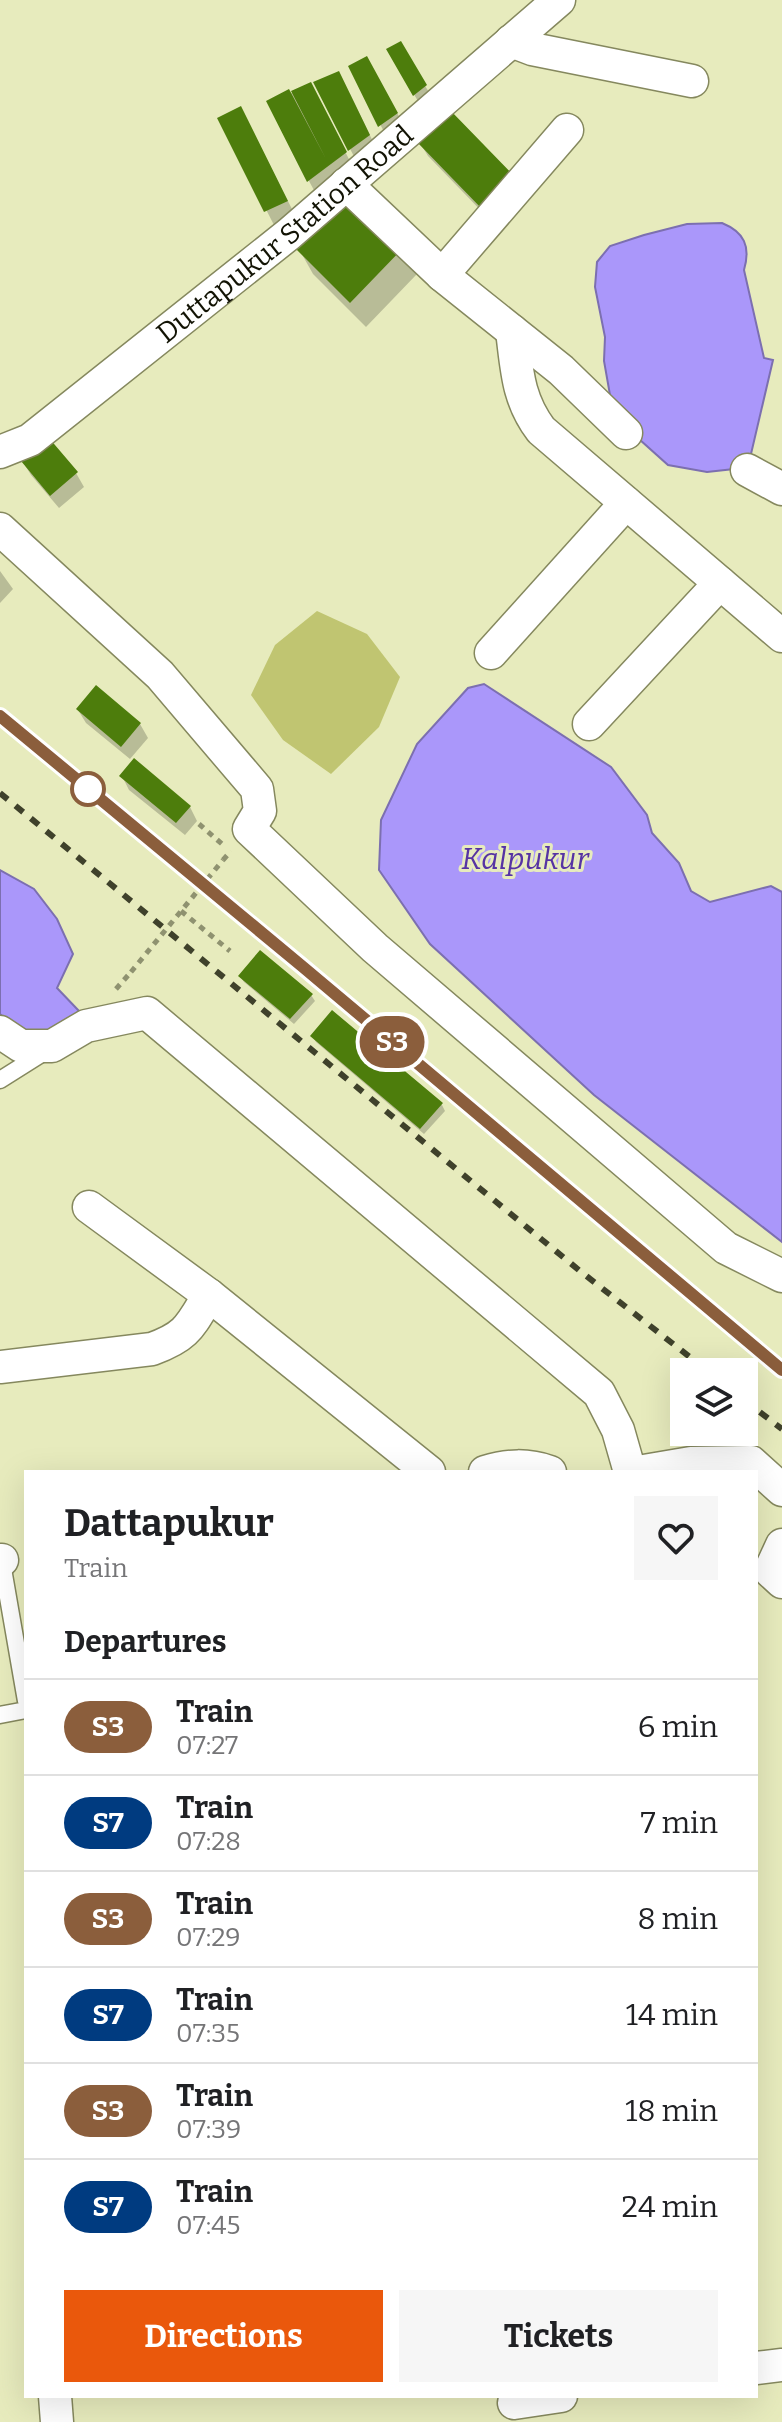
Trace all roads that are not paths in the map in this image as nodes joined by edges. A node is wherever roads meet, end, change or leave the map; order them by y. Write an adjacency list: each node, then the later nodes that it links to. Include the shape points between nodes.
1 (559, 0): 2 (street, Duttapukur Station Road)
2 (511, 41): 3 (street); 5 (street, Duttapukur Station Road)
3 (692, 81)
4 (567, 130): 6 (street)
5 (346, 184): 6 (street); 9 (street, Duttapukur Station Road, via 30,440)
6 (442, 275): 7 (street)
7 (512, 331): 8 (street); 12 (street, via 527,412)
8 (626, 433)
9 (0, 452)
10 (747, 470): 11 (street)
11 (782, 489)
12 (626, 503): 14 (street); 16 (street)
13 (0, 529): 22 (street, via 160,675 257,789 260,811 249,829 375,948 726,1248)
14 (720, 583): 15 (street); 17 (street)
15 (782, 636)
16 (491, 653)
17 (589, 724)
18 (0, 1032): 19 (street, via 21,1046)
19 (52, 1046): 20 (lane); 28 (street, via 86,1026 147,1013 599,1393 618,1430)
20 (0, 1080)
21 (89, 1207): 23 (street)
22 (782, 1276)
23 (209, 1295): 24 (street, via 186,1333 162,1346); 25 (street)
24 (0, 1367)
25 (427, 1470)
26 (491, 1470): 27 (street, via 524,1465)
27 (543, 1470)
28 (629, 1470)
29 (650, 1470): 30 (street, via 751,1462)
30 (782, 1490)
31 (782, 1545): 33 (street, via 770,1571)
32 (1, 1557): 34 (lane)
33 (782, 1582)
34 (24, 1689)
35 (24, 1710): 36 (lane)
36 (0, 1715)
37 (782, 2365): 38 (street)
38 (758, 2368)
39 (55, 2398): 42 (street)
40 (553, 2398): 41 (street)
41 (515, 2407)
42 (57, 2422)

